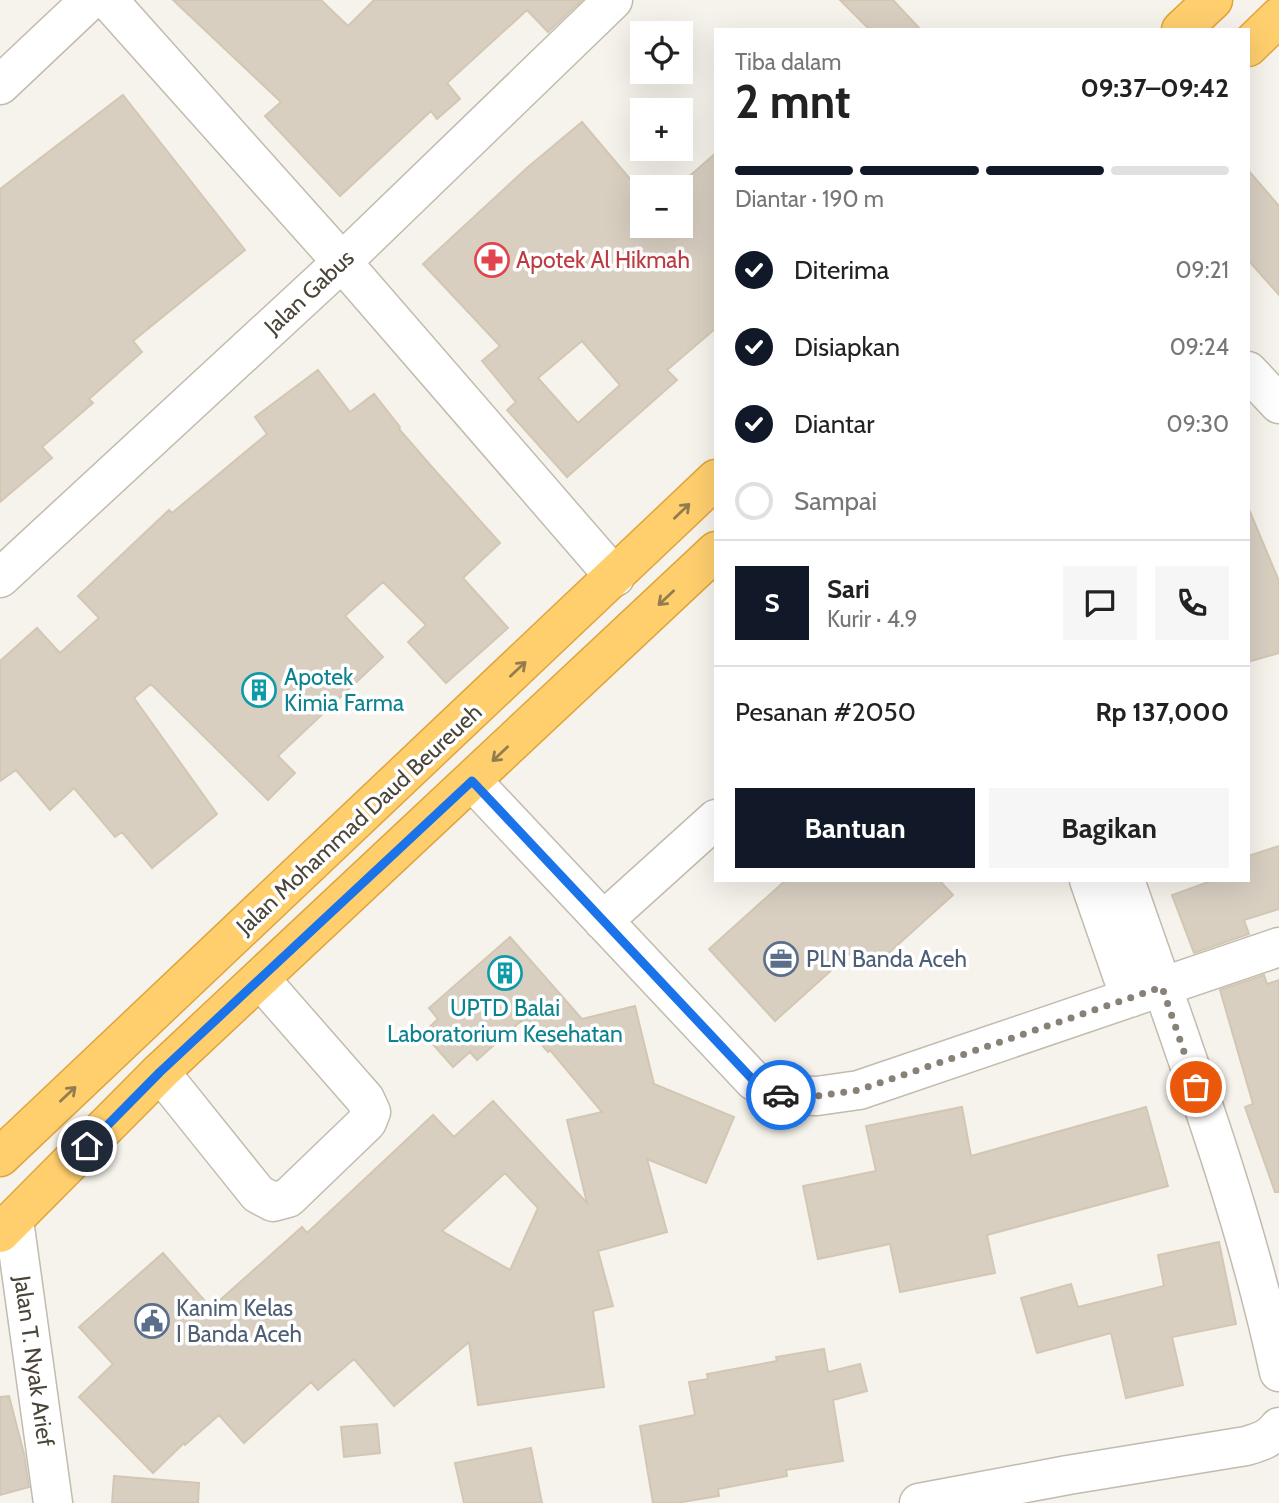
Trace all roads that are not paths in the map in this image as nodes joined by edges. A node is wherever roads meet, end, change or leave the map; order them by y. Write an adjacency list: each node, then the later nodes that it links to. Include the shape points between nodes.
1 (90, 0): 6 (street)
2 (108, 0): 7 (street)
3 (613, 0): 7 (street, Jalan Gabus)
4 (1213, 0): 5 (highway)
5 (1183, 28)
6 (0, 85)
7 (342, 262): 12 (street); 13 (street, Jalan Gabus)
8 (1250, 373): 9 (street)
9 (1279, 404)
10 (714, 481): 12 (highway, Jalan Mohammad Daud Beureueh, one-way to 10)
11 (714, 553): 14 (highway, one-way to 14)
12 (615, 577): 23 (highway, Jalan Mohammad Daud Beureueh, one-way to 12)
13 (0, 578)
14 (472, 781): 18 (street); 20 (highway)
15 (714, 821): 18 (street)
16 (1091, 882): 21 (street)
17 (1125, 882): 21 (street)
18 (603, 920): 21 (street, via 754,1081 780,1095 859,1090)
19 (1279, 947): 21 (street)
20 (260, 979): 22 (highway); 22 (street, via 365,1098 371,1112 367,1122 288,1198 273,1202 258,1195)
21 (1146, 993): 25 (street, via 1239,1213)
22 (160, 1072): 24 (highway)
23 (0, 1157)
24 (7, 1227): 28 (street, Jalan T. Nyak Arief)
25 (1279, 1372)
26 (1279, 1427): 27 (street, via 1262,1442)
27 (1070, 1489): 29 (street)
28 (53, 1503)
29 (919, 1503)

